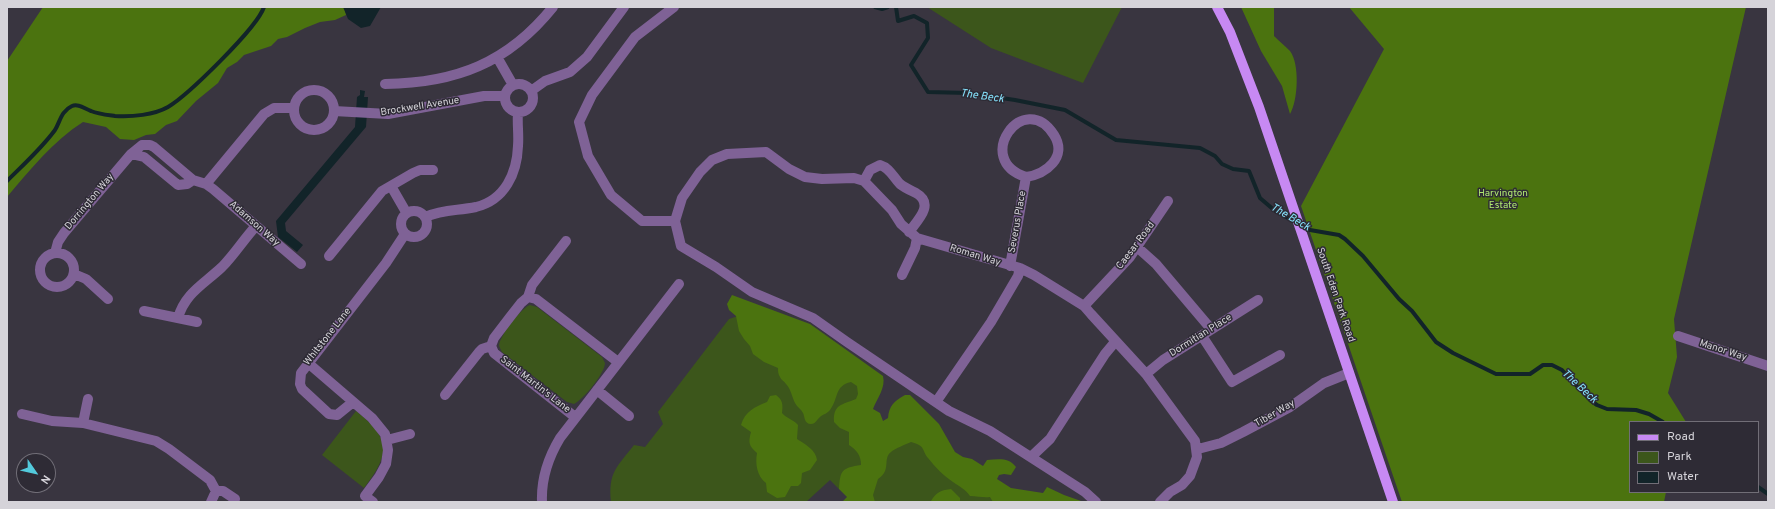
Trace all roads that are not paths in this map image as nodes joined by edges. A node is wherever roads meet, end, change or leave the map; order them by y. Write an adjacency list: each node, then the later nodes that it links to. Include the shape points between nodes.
1 (553, 7): 5 (street, via 523,40)
2 (624, 7): 8 (street, via 591,53 576,67 566,74 545,81)
3 (674, 7): 23 (street, via 635,37 592,96 580,122 588,156 610,195 642,221)
4 (1217, 7): 52 (main road, South Eden Park Road, via 1245,69)
5 (497, 57): 6 (street, via 443,78); 7 (street)
6 (385, 84)
7 (513, 85): 8 (street, via 522,84); 9 (street)
8 (531, 91): 12 (street, via 533,96 529,107)
9 (505, 96): 11 (street, Brockwell Avenue, via 484,96 388,114); 12 (street, via 508,106)
10 (294, 108): 11 (street, via 302,94 314,90 330,98); 11 (street, via 299,124 312,130 325,127); 18 (street, via 274,108 267,111)
11 (334, 111)
12 (518, 112): 22 (street, via 516,163 512,179 505,189 483,205 448,210)
13 (131, 154): 16 (street, Dorrington Way, via 144,157 178,185); 16 (street, Dorrington Way, via 142,145 150,145); 29 (street, Dorrington Way, via 61,237)
14 (433, 170): 19 (street, via 413,172)
15 (1026, 178): 15 (street, Severus Place, via 1037,176 1049,168 1058,155 1055,136 1044,124 1033,120 1017,122 1002,142 1002,150 1011,169 1017,175); 32 (street, Severus Place)
16 (193, 180): 18 (street, Dorrington Way)
17 (864, 181): 23 (street, via 854,178 805,177 766,152 727,154 712,160 700,172 682,198); 26 (street); 26 (street, via 870,170 880,165 889,170 901,185 921,197 926,207)
18 (206, 184): 24 (street, Adamson Way)
19 (391, 186): 21 (street); 30 (street, via 378,195)
20 (1168, 201): 28 (street, Caesar Road)
21 (406, 212): 22 (street, via 419,211); 25 (street, via 400,224)
22 (425, 217): 25 (street, via 427,224 424,232 416,237)
23 (675, 221): 57 (street, via 681,246 752,292 813,318)
24 (256, 226): 31 (street, Adamson Way); 41 (street, via 222,266 192,293 181,307)
25 (406, 234): 50 (street, Whitstone Lane)
26 (913, 235): 32 (street, Roman Way); 34 (street, via 916,248)
27 (566, 241): 36 (street, via 532,285)
28 (1137, 247): 39 (street, Caesar Road); 43 (street, via 1156,264)
29 (55, 253): 33 (street, via 63,254 71,260); 33 (street, Dorrington Way, via 47,256 41,264 40,273 44,281 54,287 60,287 68,283)
30 (330, 256)
31 (301, 264)
32 (1015, 267): 39 (street, Roman Way, via 1044,280); 57 (street, Severus Place, via 1018,276 991,322)
33 (74, 274): 37 (street, via 86,279)
34 (902, 275)
35 (679, 284): 49 (street, Saint Martin's Lane)
36 (528, 297): 47 (street, via 494,338); 49 (street, via 536,299)
37 (108, 299)
38 (1258, 300): 43 (street, Dormitian Place)
39 (1084, 306): 46 (street, Roman Way)
40 (144, 311): 41 (street)
41 (178, 318): 42 (street)
42 (197, 322)
43 (1211, 329): 44 (street, Dormitian Place)
44 (1202, 336): 48 (street, via 1232,382); 53 (street, Dormitian Place, via 1163,360)
45 (1678, 336): 51 (street, Manor Way)
46 (1115, 342): 53 (street, Roman Way); 66 (street, via 1050,439)
47 (491, 346): 55 (street, via 479,352); 61 (street, Saint Martin's Lane, via 494,353)
48 (1280, 355)
49 (618, 362): 54 (street, Saint Martin's Lane)
50 (308, 364): 58 (street); 58 (street, Whitstone Lane, via 300,378 304,393 333,416)
51 (1768, 366)
52 (1349, 373): 65 (street, Tiber Way, via 1324,382 1290,407 1243,432 1221,443); 74 (main road, South Eden Park Road)
53 (1146, 374): 65 (street, Roman Way, via 1195,441)
54 (597, 390): 60 (street); 61 (street, Saint Martin's Lane)
55 (446, 395)
56 (88, 399): 62 (street)
57 (936, 402): 66 (street)
58 (356, 404): 64 (street, via 378,423)
59 (22, 414): 62 (street, via 52,421)
60 (629, 416)
61 (575, 417): 71 (street, Saint Martin's Lane, via 548,461 543,480)
62 (83, 423): 67 (street, via 162,444 210,480)
63 (410, 434): 64 (street)
64 (387, 440): 69 (street, via 386,464)
65 (1198, 449): 73 (street, via 1190,476)
66 (1031, 457): 72 (street)
67 (216, 491): 68 (street, via 223,491); 70 (street)
68 (235, 499)
69 (366, 500)
70 (211, 502)
71 (542, 502)
72 (1096, 502)
73 (1160, 502)
74 (1393, 502)

